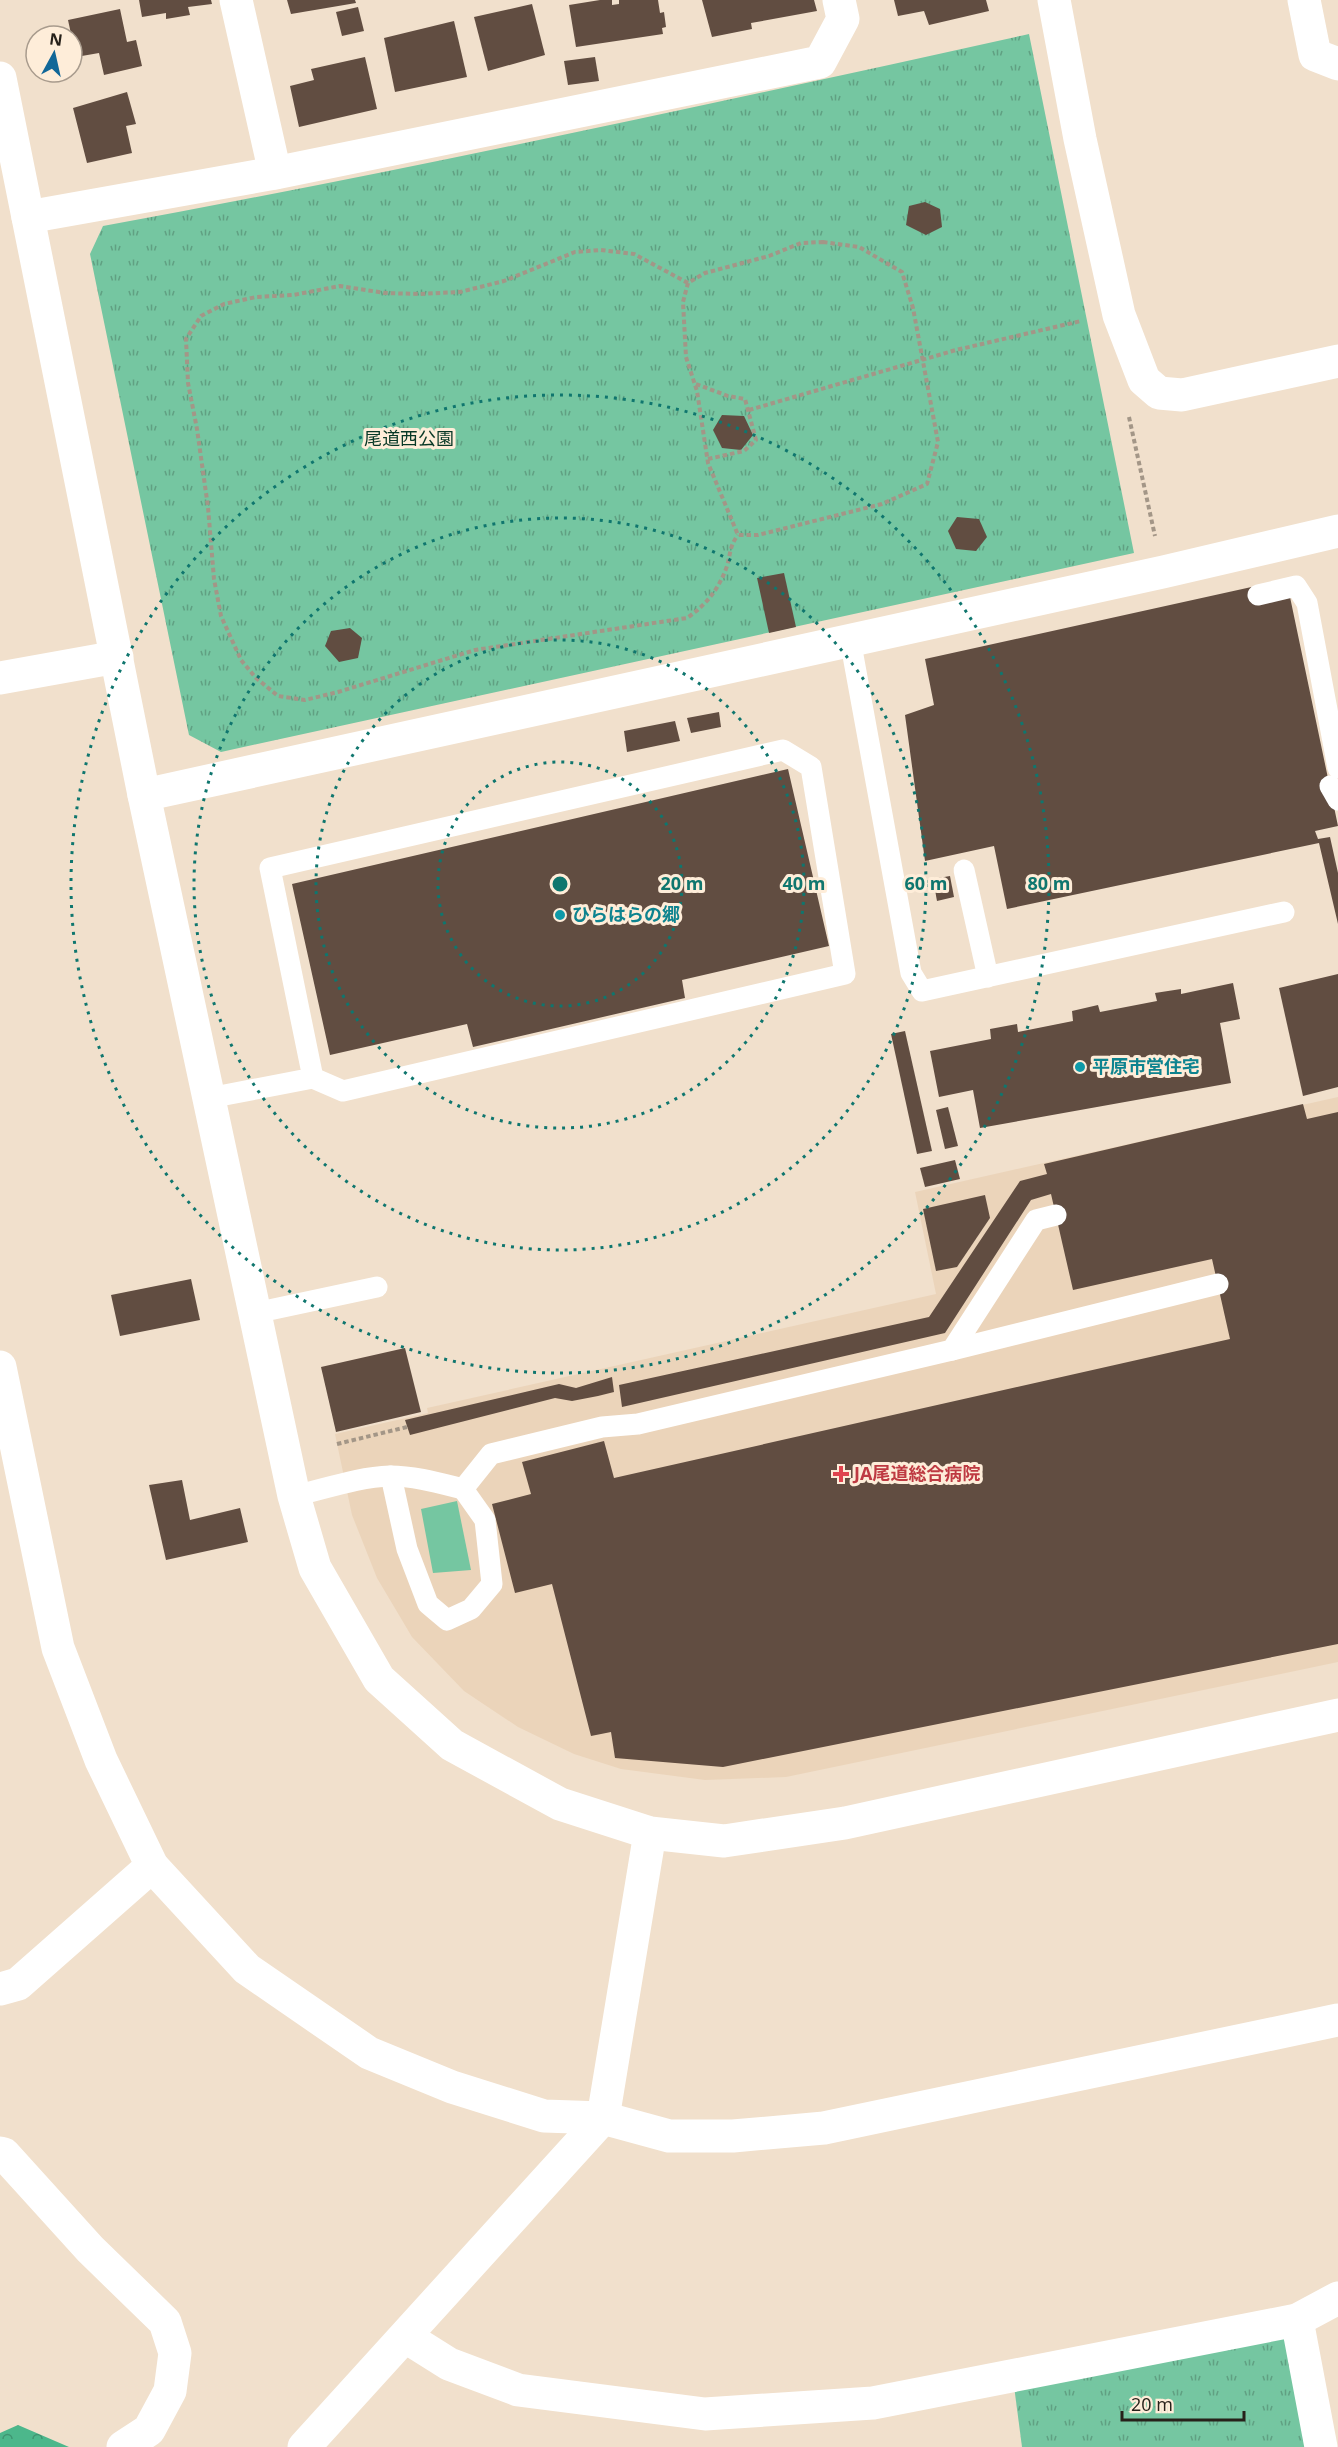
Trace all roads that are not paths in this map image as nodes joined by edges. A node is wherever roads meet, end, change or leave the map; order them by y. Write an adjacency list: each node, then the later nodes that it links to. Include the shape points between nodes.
1 (236, 0): 7 (street)
2 (839, 0): 7 (street, via 843,19 820,62)
3 (1054, 0): 9 (street, via 1119,315 1144,380 1159,393 1194,393)
4 (1304, 0): 5 (street, via 1315,56)
5 (1338, 64)
6 (0, 78): 8 (street)
7 (275, 173): 8 (street)
8 (28, 217): 13 (street)
9 (1338, 361)
10 (1338, 531): 12 (street)
11 (1258, 596): 15 (lane, via 1296,586 1307,603)
12 (850, 639): 16 (street); 19 (lane, via 911,974 922,991)
13 (117, 657): 14 (street); 16 (street)
14 (0, 678)
15 (1335, 785)
16 (144, 795): 21 (street)
17 (964, 870): 19 (lane)
18 (1284, 912): 19 (lane)
19 (988, 977)
20 (313, 1077): 20 (lane, via 270,868 783,750 811,767 845,974 344,1091); 21 (lane)
21 (209, 1098): 25 (street)
22 (1056, 1215): 26 (lane, via 1036,1220)
23 (1218, 1284): 26 (lane)
24 (377, 1287): 25 (lane)
25 (255, 1313): 30 (street)
26 (952, 1350): 29 (lane, via 638,1424 602,1427 491,1454)
27 (0, 1367): 33 (street, via 58,1648 101,1760)
28 (391, 1476): 29 (lane); 29 (lane, via 407,1549 428,1604 447,1620 471,1609 492,1584 485,1520); 30 (lane)
29 (463, 1489)
30 (294, 1496): 32 (street, via 315,1568 379,1678 452,1745 560,1804)
31 (1338, 1715): 32 (street, via 845,1823 724,1841)
32 (650, 1833): 36 (street)
33 (152, 1866): 34 (street, via 18,1984); 36 (street, via 247,1969 369,2053 452,2087 544,2116)
34 (0, 1989)
35 (1338, 2020): 36 (street, via 824,2128 733,2136 669,2136)
36 (603, 2118): 40 (street)
37 (0, 2152): 41 (street, via 165,2322 175,2353 171,2391 148,2430)
38 (1338, 2298): 39 (street)
39 (1297, 2320): 40 (street, via 873,2403 705,2414 518,2390 449,2364); 43 (street)
40 (406, 2337): 42 (street)
41 (123, 2447)
42 (304, 2447)
43 (1322, 2447)

